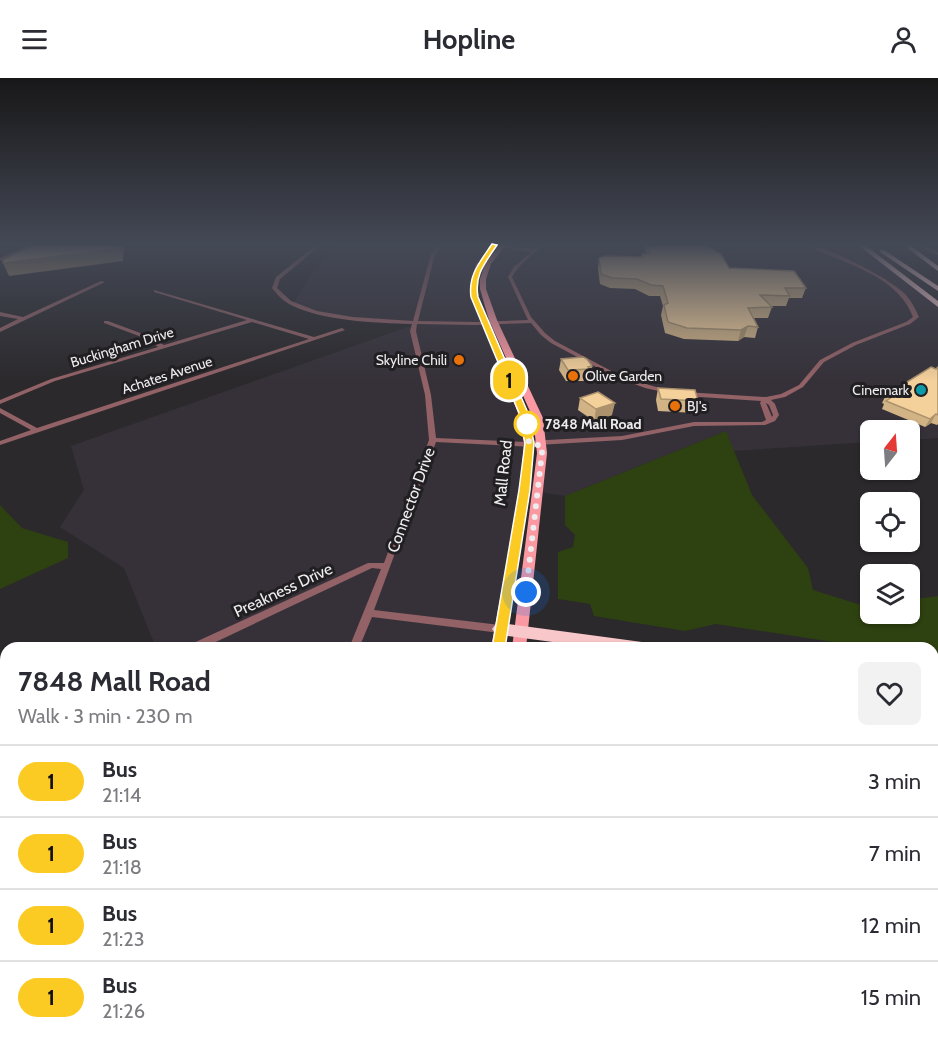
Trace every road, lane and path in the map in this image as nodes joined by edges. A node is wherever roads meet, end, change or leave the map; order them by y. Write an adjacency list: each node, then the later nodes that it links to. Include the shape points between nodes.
1 (86, 290): 12 (street)
2 (275, 290): 17 (street, via 296,305 335,315)
3 (424, 290): 17 (street, Connector Drive)
4 (475, 290): 16 (main road, Mall Road)
5 (484, 290): 16 (main road, Mall Road)
6 (517, 290): 13 (street)
7 (894, 290): 24 (street, via 916,317 825,360 791,393)
8 (919, 290): 10 (highway)
9 (156, 291): 14 (street)
10 (938, 305)
11 (0, 314): 12 (street)
12 (24, 319): 18 (street)
13 (531, 319): 16 (street); 22 (street, via 554,342 604,370)
14 (253, 320): 20 (street); 21 (street, Buckingham Drive)
15 (106, 322): 21 (street)
16 (490, 322): 17 (street); 30 (main road, Mall Road)
17 (415, 324): 28 (street, Connector Drive, via 413,333 428,395)
18 (0, 330)
19 (342, 330): 20 (street, Achates Avenue)
20 (314, 339): 27 (street, Achates Avenue)
21 (163, 347): 25 (street, Buckingham Drive, via 53,380)
22 (673, 392)
23 (681, 393): 24 (street)
24 (765, 399): 30 (street, via 776,415 770,421 756,424 694,424 586,446)
25 (0, 402)
26 (0, 410): 27 (street)
27 (37, 431): 29 (street, Achates Avenue)
28 (433, 440): 30 (street); 31 (street, Connector Drive)
29 (0, 443)
30 (537, 444): 33 (main road, Mall Road); 34 (main road, Mall Road, via 539,492)
31 (387, 566): 32 (street, Connector Drive); 35 (street, Preakness Drive, via 370,565)
32 (370, 613): 33 (street); 36 (street, Connector Drive)
33 (500, 629): 34 (highway); 37 (main road, Mall Road)
34 (521, 632): 38 (main road, Mall Road); 39 (highway)
35 (206, 642)
36 (357, 642)
37 (500, 642)
38 (520, 642)
39 (597, 642)

